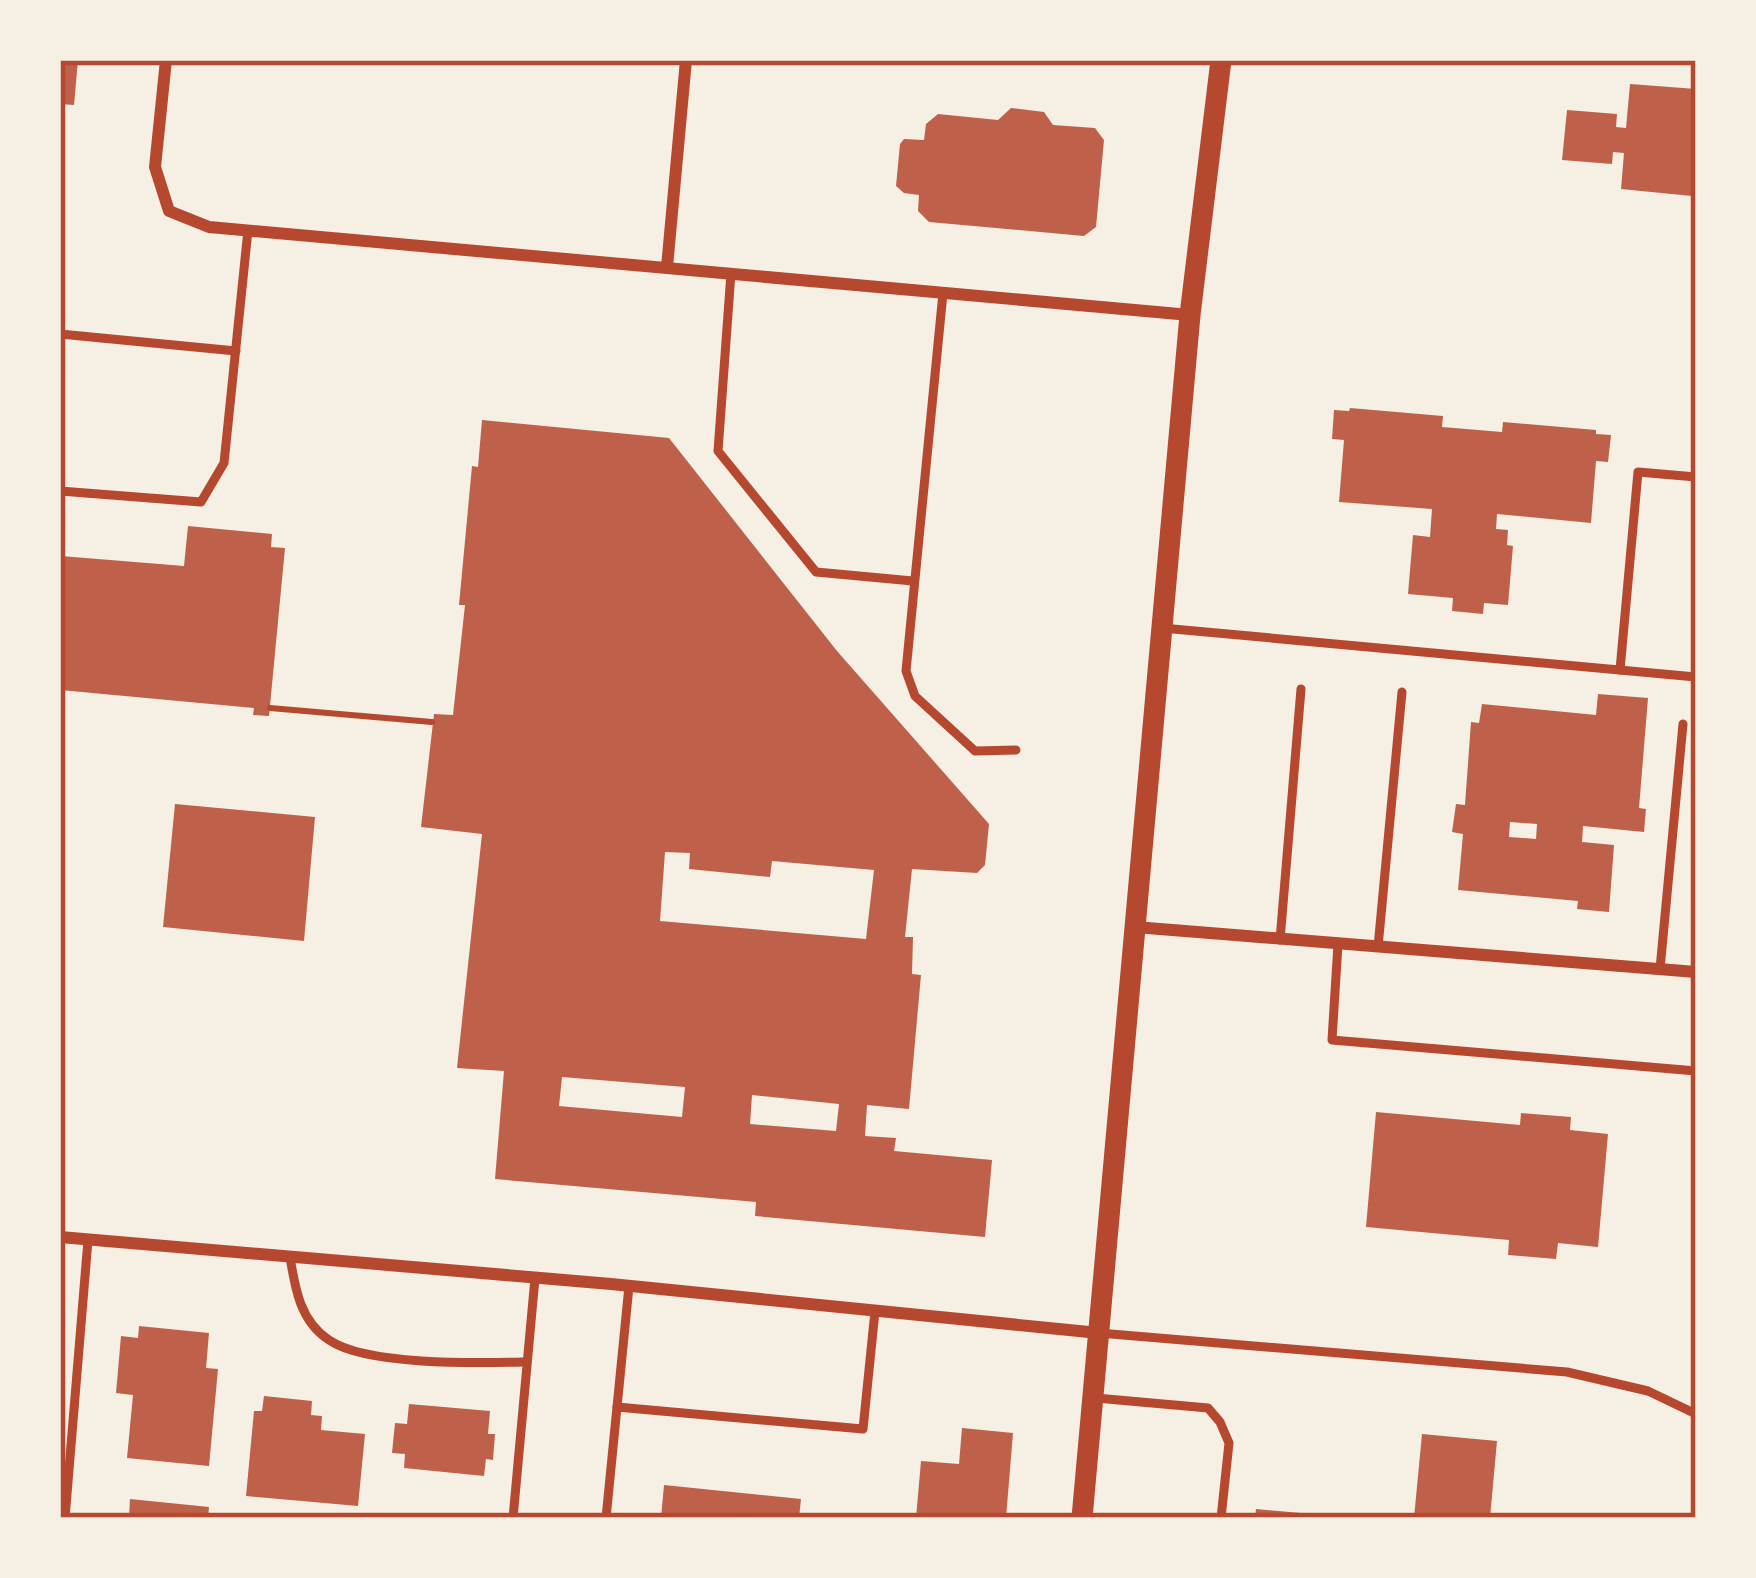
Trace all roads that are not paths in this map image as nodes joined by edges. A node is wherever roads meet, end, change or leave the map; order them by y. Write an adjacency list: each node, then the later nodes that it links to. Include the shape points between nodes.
1 (166, 60): 4 (street, via 155,167 170,211 209,227)
2 (686, 60): 5 (street)
3 (1221, 60): 8 (street)
4 (248, 230): 5 (street); 10 (lane)
5 (667, 267): 6 (street)
6 (731, 273): 7 (street); 13 (lane, via 718,451 816,572)
7 (943, 293): 8 (street); 13 (lane)
8 (1190, 314): 14 (street)
9 (60, 334): 10 (lane)
10 (236, 351): 12 (lane, via 224,463 201,502)
11 (1696, 477): 15 (lane, via 1638,472)
12 (60, 491)
13 (913, 580): 20 (lane, via 906,671 914,696 975,751)
14 (1162, 628): 15 (lane); 21 (street)
15 (1619, 670): 16 (lane)
16 (1696, 677)
17 (1301, 689): 22 (lane)
18 (1402, 692): 24 (lane)
19 (1683, 724): 25 (lane)
20 (1016, 750)
21 (1133, 927): 22 (street); 34 (street)
22 (1280, 940): 23 (street)
23 (1338, 944): 24 (street); 27 (lane, via 1332,1040)
24 (1378, 947): 25 (street)
25 (1660, 969): 26 (street)
26 (1696, 972)
27 (1696, 1071)
28 (60, 1237): 29 (street)
29 (88, 1240): 30 (street); 39 (lane)
30 (290, 1257): 31 (street); 35 (lane, via 296,1295 328,1340 387,1357)
31 (535, 1278): 32 (street); 35 (lane)
32 (629, 1286): 33 (street); 37 (lane)
33 (875, 1311): 34 (street); 37 (lane, via 863,1429)
34 (1099, 1333): 36 (street); 38 (lane, via 1567,1372 1648,1390)
35 (526, 1362): 40 (lane)
36 (1093, 1397): 42 (street); 43 (lane, via 1208,1408 1229,1443)
37 (617, 1407): 41 (lane)
38 (1696, 1414)
39 (64, 1518)
40 (513, 1518)
41 (606, 1518)
42 (1082, 1518)
43 (1221, 1518)

